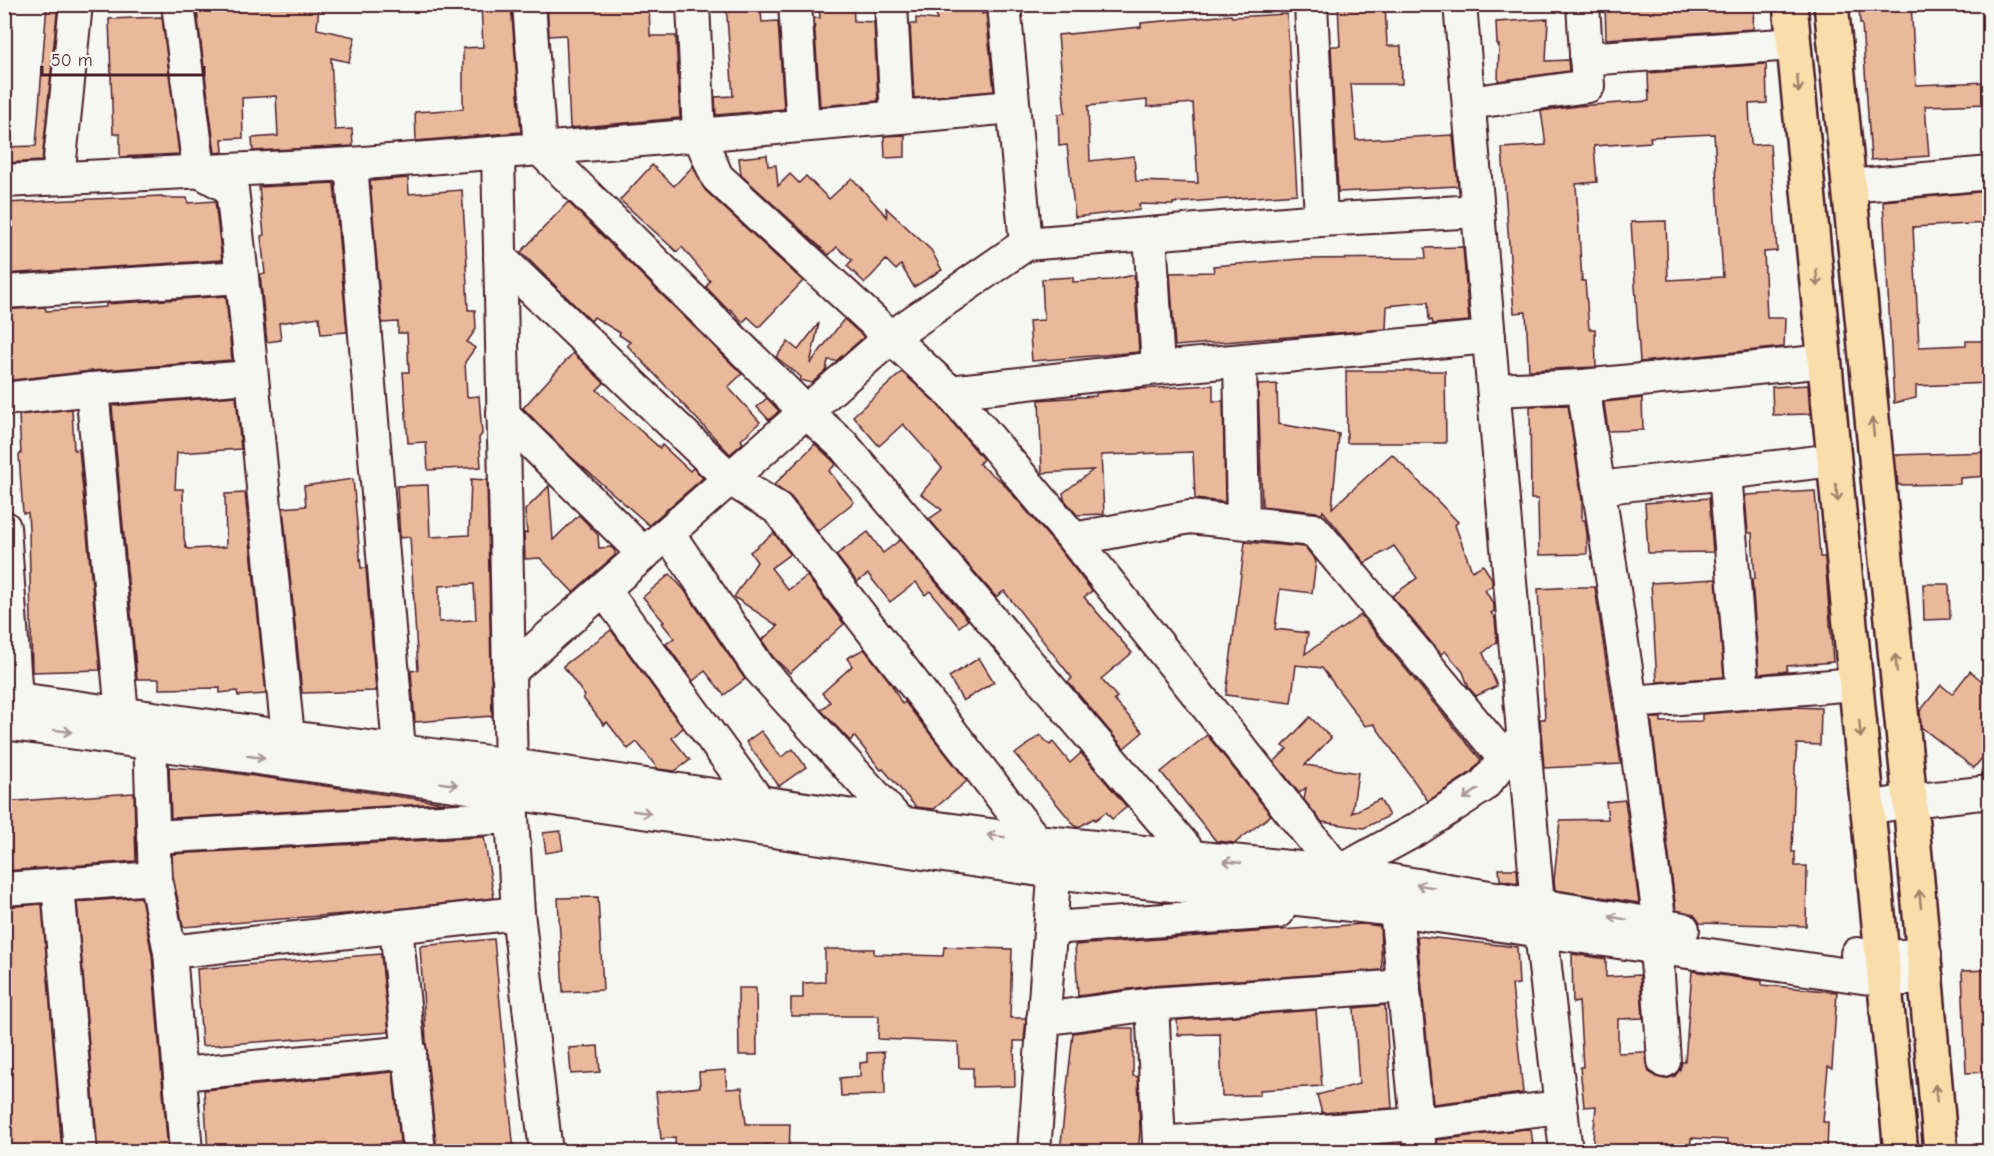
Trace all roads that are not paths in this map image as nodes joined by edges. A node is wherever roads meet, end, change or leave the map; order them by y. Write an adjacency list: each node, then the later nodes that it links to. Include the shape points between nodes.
1 (76, 4): 25 (street)
2 (178, 4): 23 (street)
3 (529, 4): 20 (street)
4 (693, 4): 19 (street)
5 (795, 4): 18 (street)
6 (891, 4): 17 (street)
7 (1004, 4): 16 (street)
8 (1311, 4): 29 (street)
9 (1460, 4): 15 (street)
10 (1583, 4): 14 (street)
11 (1790, 4): 13 (main road)
12 (1831, 4): 27 (main road)
13 (1794, 44): 14 (street); 38 (main road, one-way to 38)
14 (1586, 59): 15 (street, via 1588,86)
15 (1469, 103): 28 (street)
16 (1013, 107): 17 (street); 31 (street)
17 (897, 117): 18 (street)
18 (803, 125): 19 (street)
19 (699, 135): 20 (street); 36 (street, via 717,177)
20 (540, 148): 21 (street); 46 (street)
21 (498, 153): 22 (street); 32 (street)
22 (351, 164): 23 (street); 67 (street)
23 (199, 171): 25 (street); 33 (street, via 232,189)
24 (1989, 173): 27 (street)
25 (58, 178): 26 (street)
26 (4, 181)
27 (1849, 186): 70 (main road, one-way to 27)
28 (1478, 211): 29 (street); 35 (street)
29 (1321, 220): 30 (street)
30 (1150, 234): 31 (street); 39 (street)
31 (1026, 244): 36 (street)
32 (500, 258): 47 (street); 50 (street)
33 (242, 277): 34 (street); 40 (street)
34 (4, 292)
35 (1489, 337): 37 (street); 43 (street)
36 (890, 338): 44 (street); 46 (street)
37 (1240, 360): 39 (street); 52 (street)
38 (1825, 361): 41 (street); 48 (main road)
39 (1158, 368): 44 (street)
40 (251, 377): 42 (street); 64 (street)
41 (1583, 386): 43 (street); 51 (street)
42 (92, 389): 45 (street); 63 (street)
43 (1494, 390): 66 (street)
44 (950, 392): 55 (street)
45 (4, 399)
46 (806, 412): 50 (street); 76 (street, via 843,445)
47 (503, 414): 56 (street); 58 (street)
48 (1834, 460): 49 (street); 59 (main road, one-way to 59)
49 (1725, 473): 51 (street); 60 (street)
50 (730, 479): 54 (street); 75 (street, via 777,508)
51 (1599, 488): 61 (street)
52 (1244, 522): 55 (street, via 1190,517); 66 (street, via 1314,530)
53 (4, 527): 62 (street)
54 (668, 533): 56 (street); 73 (street, via 759,668)
55 (1074, 539): 77 (street)
56 (644, 555): 57 (street)
57 (604, 590): 58 (street); 71 (street)
58 (508, 674): 68 (street)
59 (1856, 684): 60 (street); 72 (main road, one-way to 72)
60 (1743, 693): 61 (street)
61 (1631, 702): 87 (street)
62 (8, 706): 63 (street); 65 (street, one-way to 65)
63 (122, 714): 64 (street)
64 (288, 737): 67 (street)
65 (150, 742): 68 (street, one-way to 68); 74 (street)
66 (1515, 748): 77 (street, one-way to 77, via 1483,786); 84 (street)
67 (399, 750): 68 (street)
68 (512, 792): 71 (street); 74 (street); 75 (street, one-way to 75); 83 (street)
69 (1989, 792): 70 (street)
70 (1910, 801): 72 (street); 89 (main road, one-way to 70)
71 (759, 802): 73 (street)
72 (1867, 808): 90 (main road)
73 (900, 824): 75 (street, one-way to 73)
74 (153, 837): 78 (street)
75 (1048, 852): 76 (street); 81 (street); 86 (street)
76 (1194, 858): 77 (street, one-way to 76)
77 (1339, 873): 84 (street, one-way to 77)
78 (155, 878): 79 (street); 88 (street)
79 (58, 885): 80 (street); 99 (street)
80 (4, 889)
81 (1354, 906): 82 (street); 86 (street)
82 (1396, 910): 84 (street); 91 (street)
83 (518, 913): 85 (street); 102 (street)
84 (1539, 917): 87 (street); 97 (street)
85 (396, 927): 88 (street); 94 (street)
86 (1051, 928): 93 (street)
87 (1658, 936): 90 (street); 95 (street)
88 (170, 952): 96 (street)
89 (1926, 966): 90 (street); 106 (main road, one-way to 89)
90 (1882, 969): 105 (main road)
91 (1404, 986): 92 (street); 98 (street)
92 (1152, 1004): 93 (street); 98 (street, via 1159,1143)
93 (1043, 1019): 103 (street)
94 (410, 1052): 96 (street); 101 (street)
95 (1664, 1061)
96 (181, 1074): 100 (street)
97 (1561, 1107): 98 (street); 104 (street)
98 (1418, 1138)
99 (80, 1152)
100 (186, 1152)
101 (419, 1152)
102 (546, 1152)
103 (1034, 1152)
104 (1566, 1152)
105 (1902, 1152)
106 (1941, 1152)

